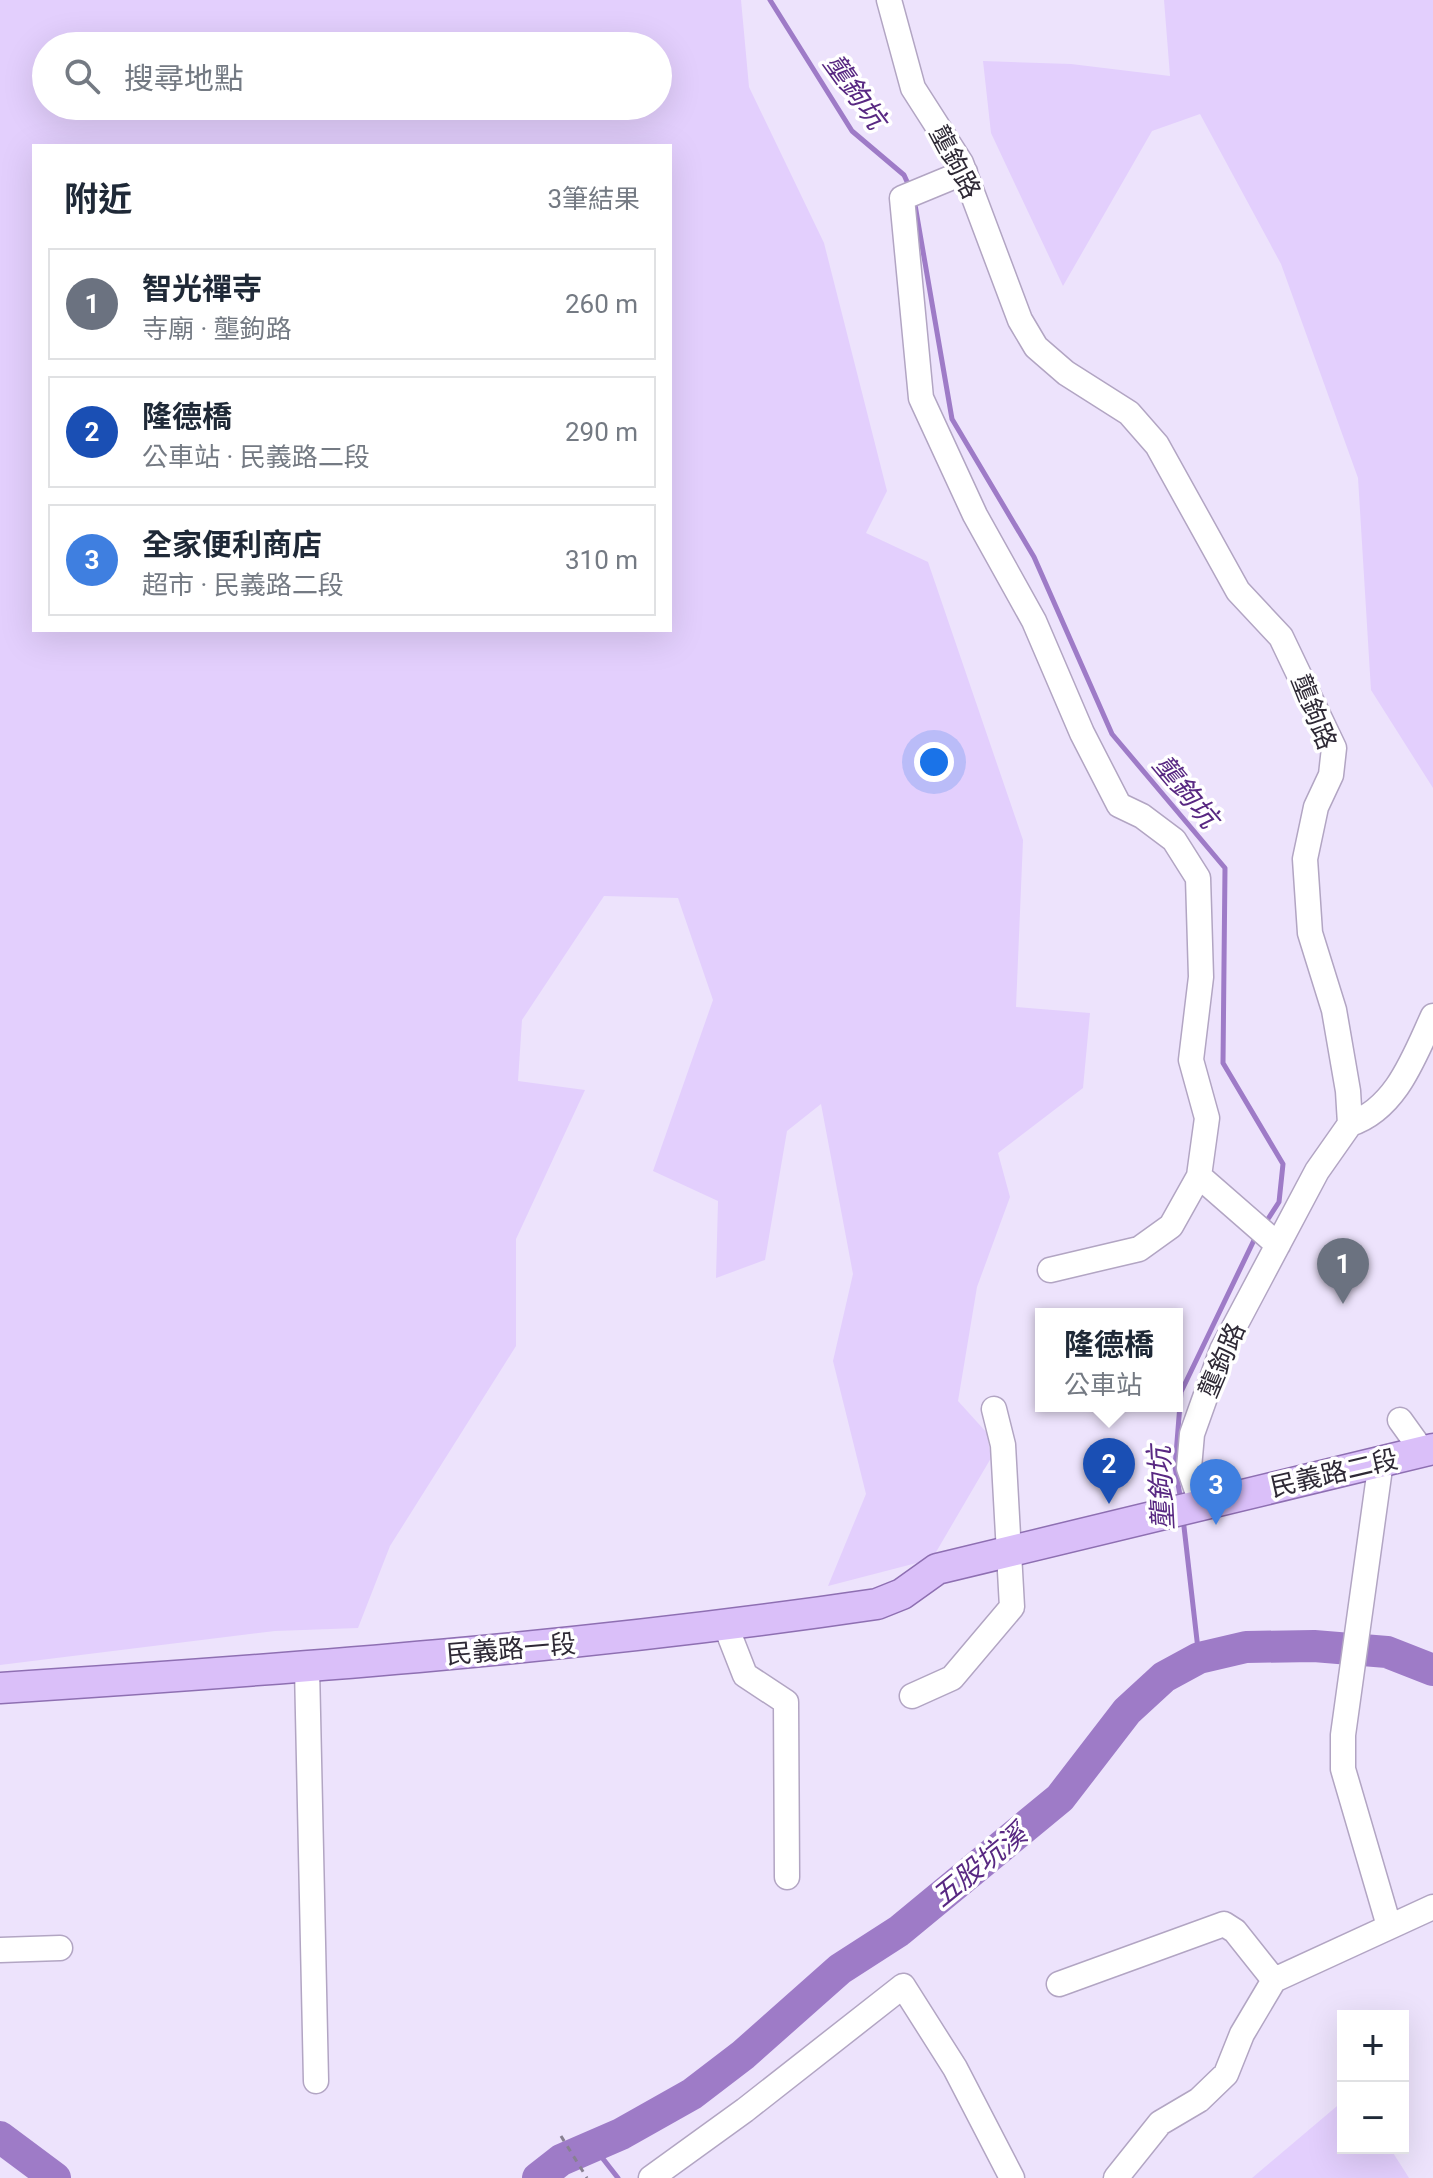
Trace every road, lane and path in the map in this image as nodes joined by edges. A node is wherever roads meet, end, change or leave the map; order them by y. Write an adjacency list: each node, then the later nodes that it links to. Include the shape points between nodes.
1 (889, 0): 2 (street, 壟鉤路, via 913,88)
2 (965, 172): 4 (street, 壟鉤路, via 1020,320 1036,347 1129,413 1157,445 1238,591 1281,637 1334,748 1305,859 1310,933 1334,1010); 5 (street, via 902,198 921,398 975,515 1034,621 1119,805 1174,840 1198,878 1201,977 1191,1060 1207,1118)
3 (1433, 1016): 4 (street, via 1403,1079 1380,1108)
4 (1350, 1124): 6 (street, 壟鉤路)
5 (1199, 1176): 6 (street); 7 (street, via 1171,1226 1139,1249)
6 (1267, 1236): 12 (street, 壟鉤路, via 1192,1434)
7 (1050, 1270)
8 (994, 1409): 13 (street, via 1003,1445)
9 (1400, 1420): 10 (street)
10 (1428, 1450): 11 (main road, 民義路二段)
11 (1381, 1461): 12 (main road, 民義路二段); 20 (street, via 1343,1735 1343,1769)
12 (1185, 1509): 13 (main road, 民義路二段)
13 (1007, 1551): 14 (main road, 民義路一段, via 937,1569 877,1604); 17 (street, via 1012,1607 952,1678)
14 (725, 1624): 15 (main road, 民義路一段, via 642,1637); 18 (street, via 745,1675 786,1702)
15 (307, 1668): 16 (main road, 民義路一段); 25 (street)
16 (0, 1688)
17 (912, 1696)
18 (787, 1877)
19 (1433, 1907): 20 (street)
20 (1389, 1926): 23 (street)
21 (60, 1948): 22 (street)
22 (0, 1950)
23 (1274, 1980): 24 (street, via 1224,1924); 30 (street, via 1226,2074 1199,2100 1160,2123)
24 (1059, 1984)
25 (316, 2081)
26 (561, 2136): 27 (path)
27 (587, 2178)
28 (651, 2178): 29 (street, via 903,1986 955,2068)
29 (1012, 2178)
30 (1116, 2178)

